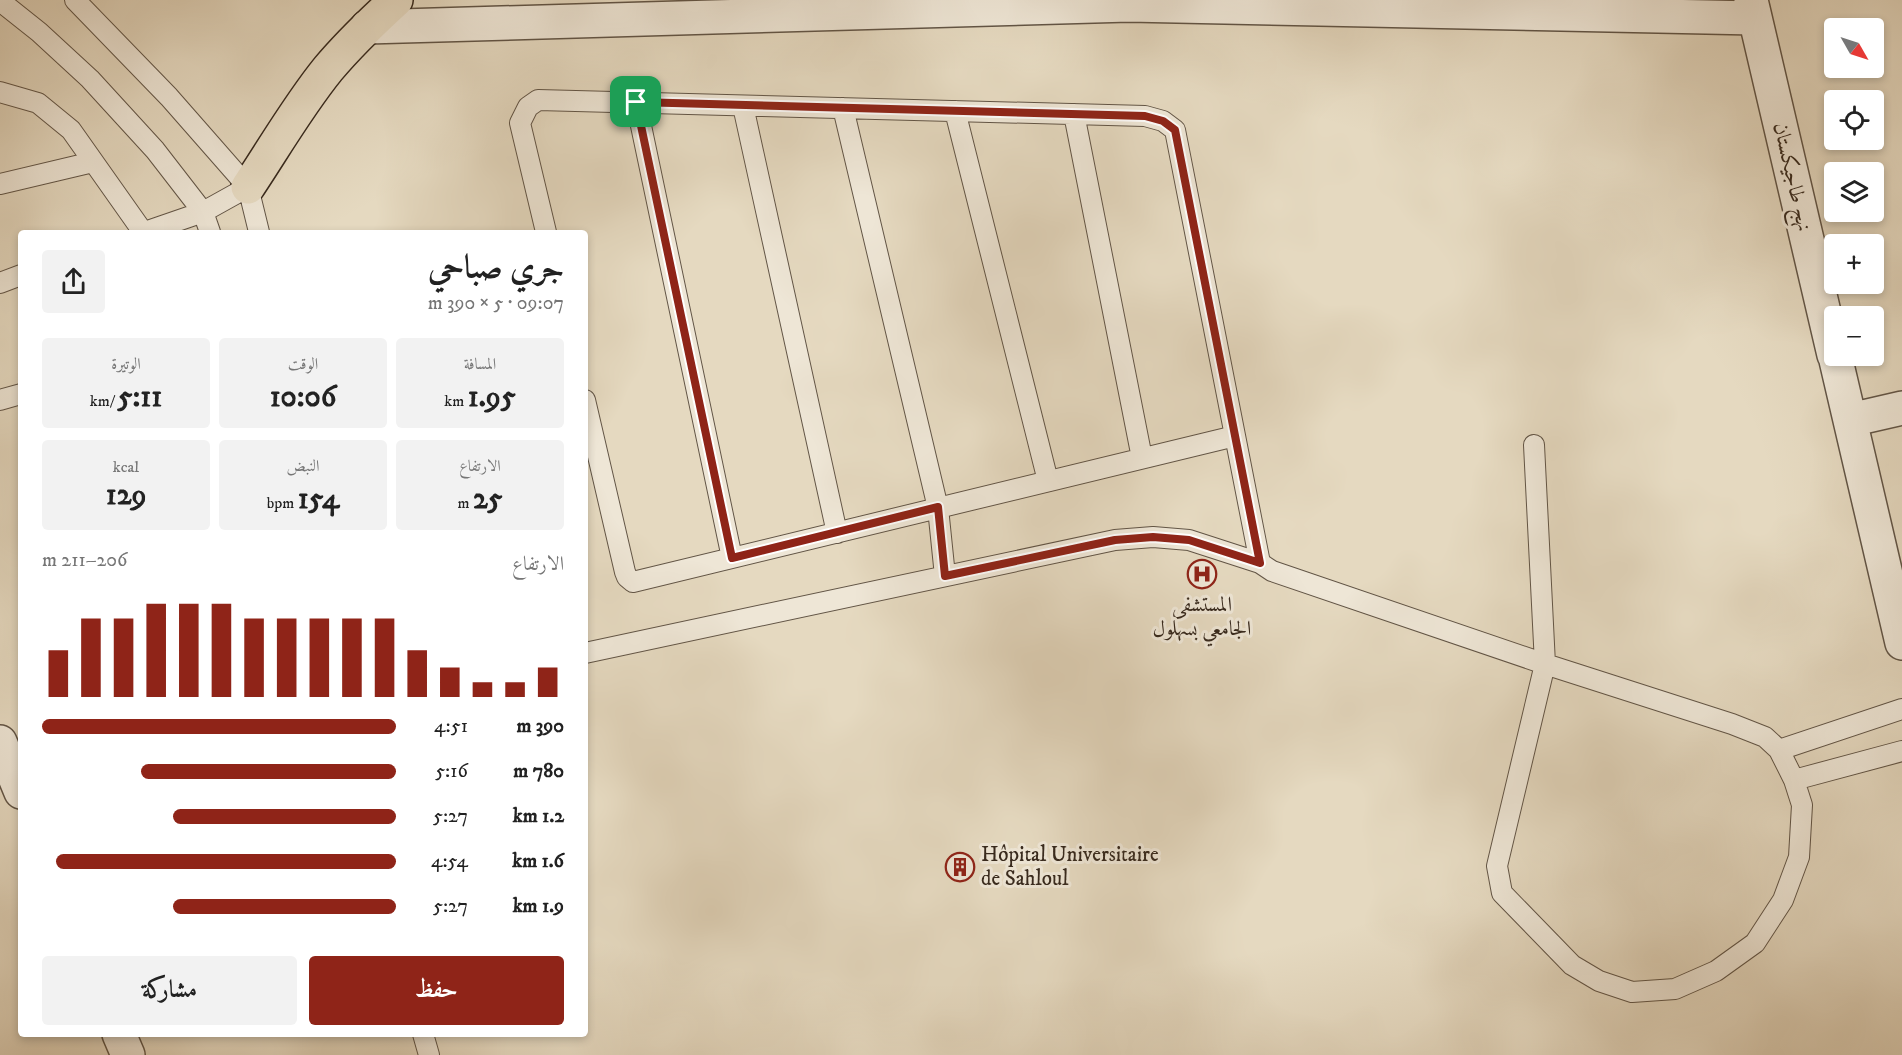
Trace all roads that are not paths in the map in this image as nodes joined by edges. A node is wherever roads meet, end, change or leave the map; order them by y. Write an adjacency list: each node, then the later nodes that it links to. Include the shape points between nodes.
1 (75, 0): 14 (lane, via 170,97)
2 (396, 0): 5 (highway)
3 (0, 1): 15 (lane, via 90,79 155,150)
4 (1753, 9): 5 (street, via 1129,5); 23 (street, نهج طاجيكستان)
5 (367, 27): 14 (highway, via 328,70)
6 (0, 92): 12 (lane, via 38,103 71,130)
7 (636, 102): 8 (lane); 20 (lane, via 538,100 528,107 520,123); 36 (lane)
8 (743, 106): 9 (lane); 35 (lane)
9 (843, 108): 10 (lane); 34 (lane)
10 (955, 111): 11 (lane); 33 (lane)
11 (1074, 114): 30 (lane, via 1145,116 1163,121 1175,130); 32 (lane)
12 (93, 162): 13 (lane); 16 (lane)
13 (0, 184)
14 (248, 187): 15 (lane); 19 (lane)
15 (203, 212): 17 (lane); 18 (lane)
16 (143, 230)
17 (150, 230)
18 (209, 230)
19 (259, 230)
20 (546, 230)
21 (18, 276): 22 (lane)
22 (0, 283)
23 (1824, 309)
24 (1838, 366): 29 (street, نهج طاجيكستان)
25 (18, 395): 26 (lane)
26 (0, 400)
27 (1902, 408): 29 (street)
28 (588, 413): 36 (lane, via 627,577 633,582)
29 (1850, 420): 39 (street, نهج طاجيكستان)
30 (1235, 435): 32 (lane); 37 (lane)
31 (1534, 445): 41 (lane)
32 (1142, 458): 33 (lane)
33 (1048, 481): 34 (lane)
34 (938, 507): 35 (lane); 38 (lane)
35 (837, 533): 36 (lane)
36 (732, 558)
37 (1260, 563): 38 (lane, via 1189,540 1153,537 1115,540); 41 (lane)
38 (945, 576): 40 (lane)
39 (1902, 643)
40 (588, 652)
41 (1545, 664): 44 (lane, via 1732,724 1765,737); 46 (lane, via 1497,866 1502,893 1572,965 1599,981 1632,992 1675,989 1716,971 1755,943 1783,900 1799,857 1802,805)
42 (1902, 709): 44 (lane)
43 (0, 742): 47 (street)
44 (1779, 750): 46 (lane)
45 (1902, 751): 46 (lane)
46 (1794, 780)
47 (18, 785)
48 (120, 1037): 50 (street)
49 (424, 1037): 51 (lane)
50 (128, 1055)
51 (429, 1055)

